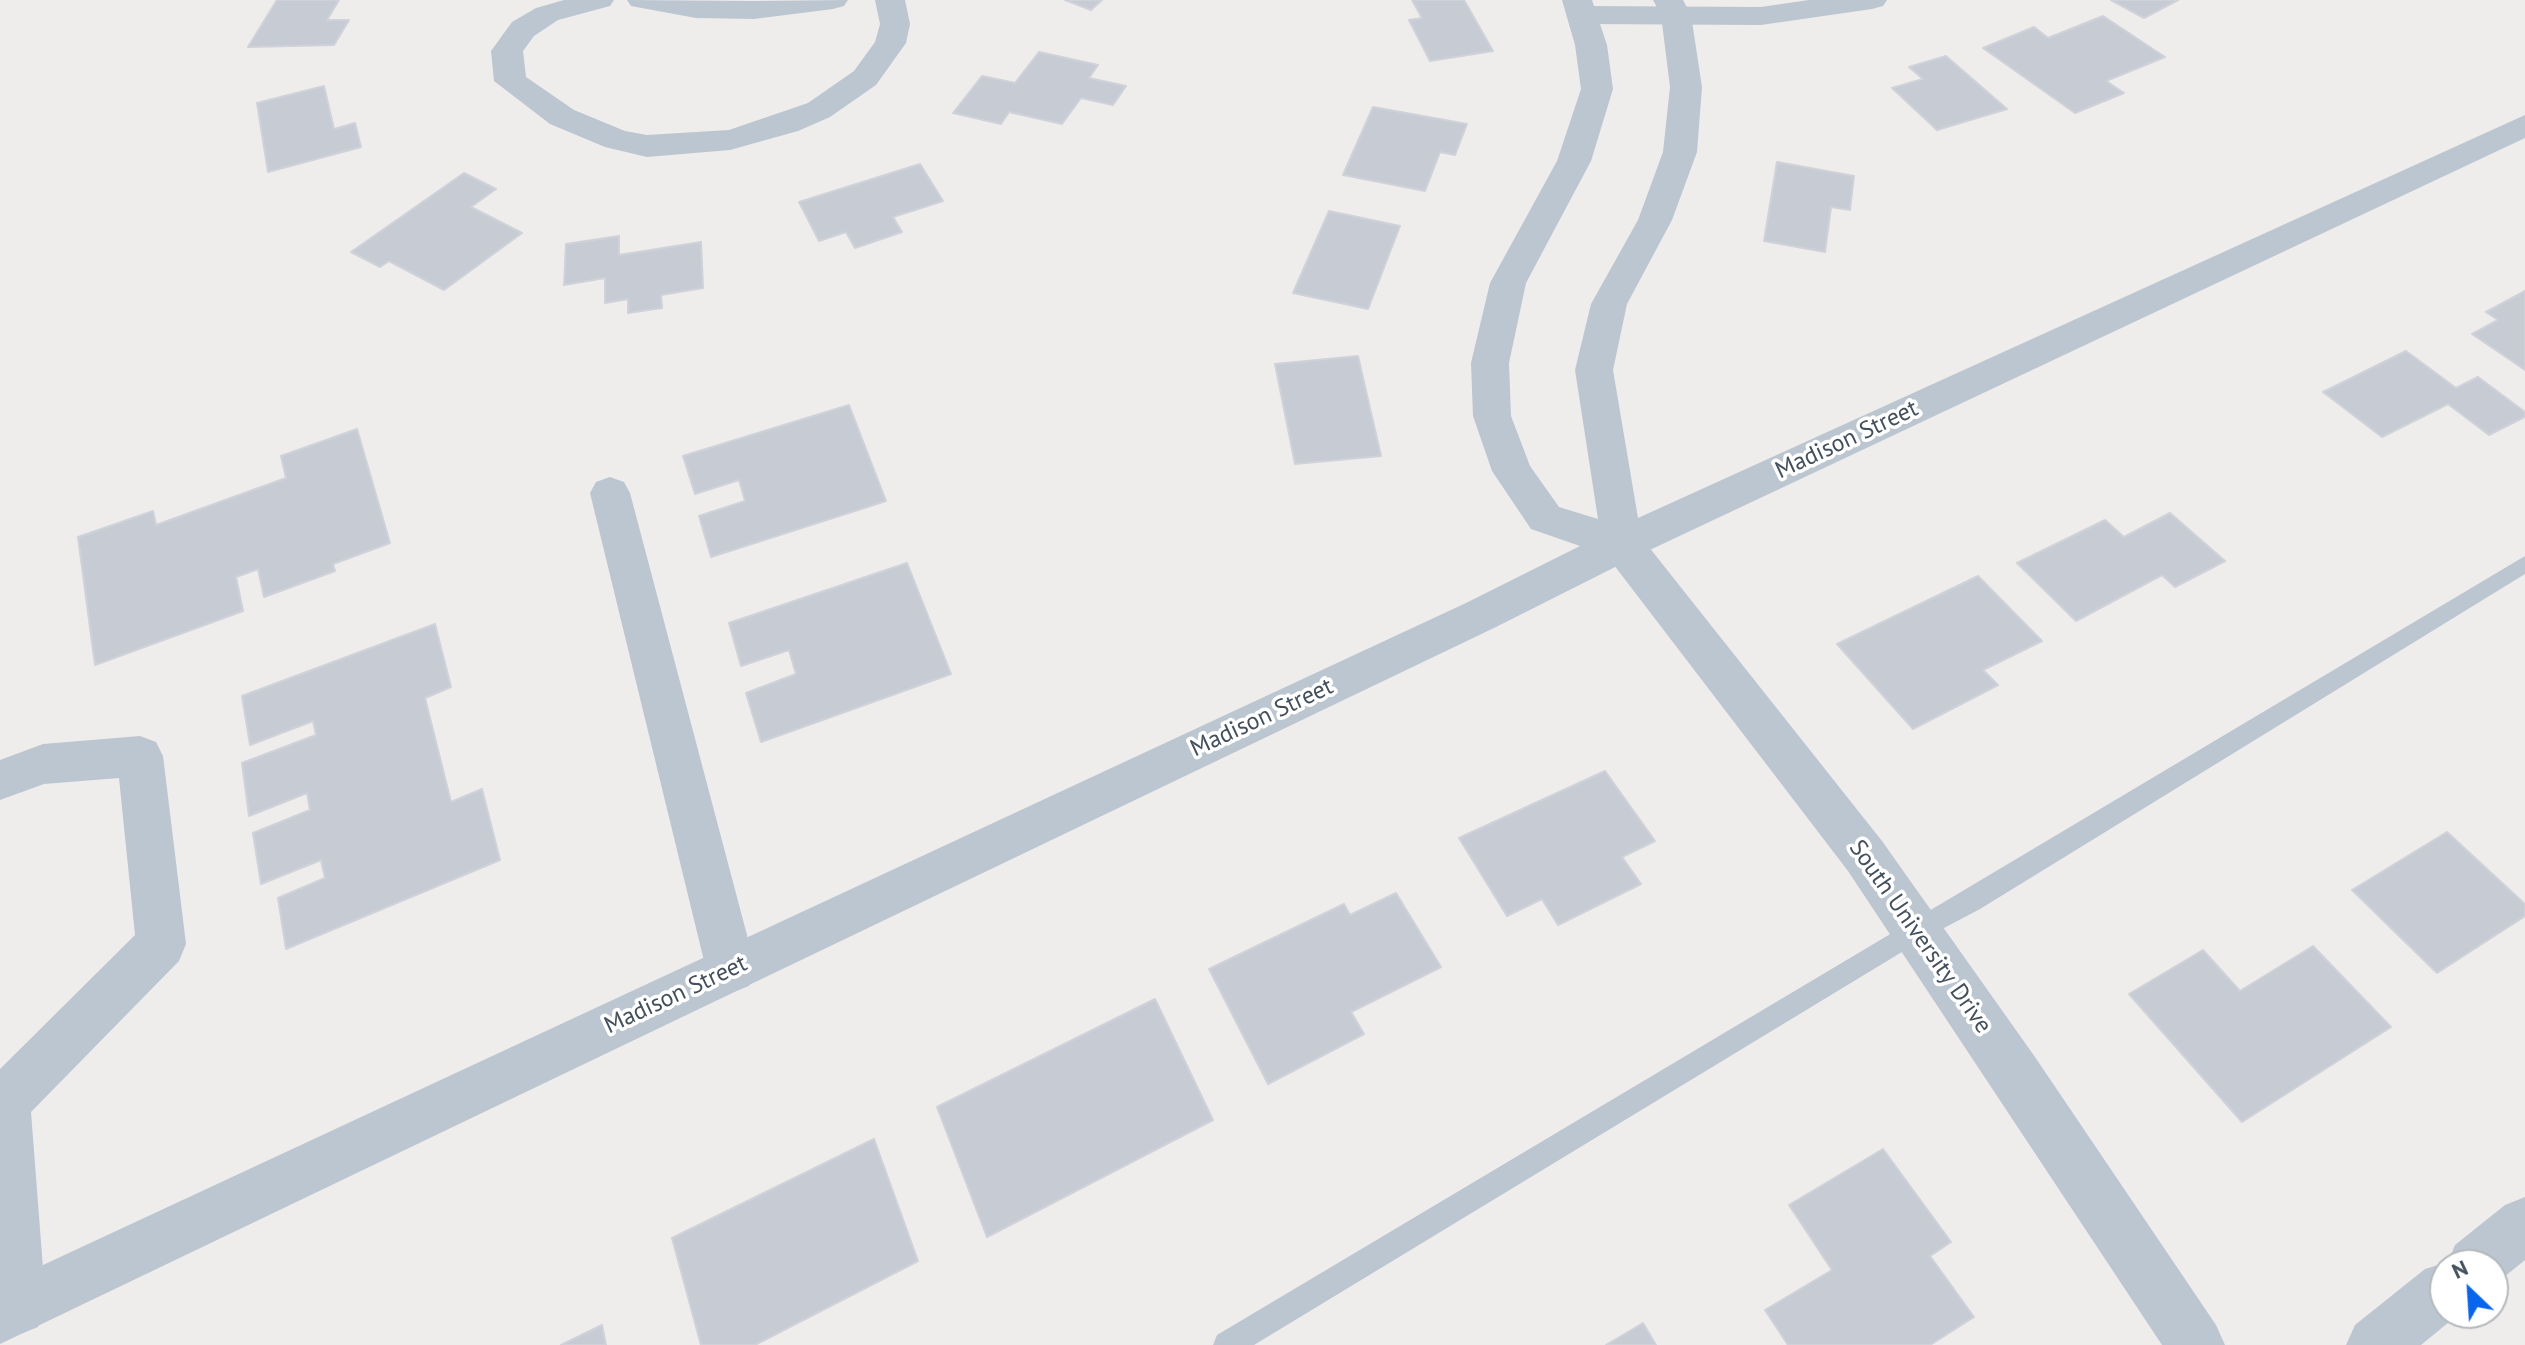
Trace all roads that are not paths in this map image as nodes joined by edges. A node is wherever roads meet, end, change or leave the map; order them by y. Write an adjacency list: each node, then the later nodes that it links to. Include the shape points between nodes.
1 (599, 0): 4 (street, via 547,14 523,29 507,51 510,81 562,117 617,140 647,146 730,140 786,124 841,97 865,78 890,43 895,24)
2 (642, 0): 3 (street, via 696,9 754,10)
3 (833, 0)
4 (890, 0)
5 (1872, 0): 7 (street, via 1761,16)
6 (1580, 8): 7 (street); 10 (street, via 1597,89 1574,161 1508,283 1490,363 1492,416 1512,471 1545,518)
7 (1672, 8): 10 (street, via 1686,87 1680,152 1655,220 1609,304 1594,370)
8 (2525, 125): 10 (street, Madison Street)
9 (610, 493): 14 (street)
10 (1622, 544): 13 (street, South University Drive, via 1865,856); 14 (street, Madison Street)
11 (2525, 564): 13 (lane)
12 (0, 780): 15 (street, via 43,764 140,756 161,944)
13 (1916, 930): 20 (lane); 21 (street, South University Drive)
14 (731, 969): 19 (street, Madison Street)
15 (2, 1102): 19 (street)
16 (2525, 1225): 17 (street)
17 (2495, 1249)
18 (2429, 1302): 22 (street)
19 (9, 1311)
20 (1227, 1345)
21 (2196, 1345)
22 (2375, 1345)

